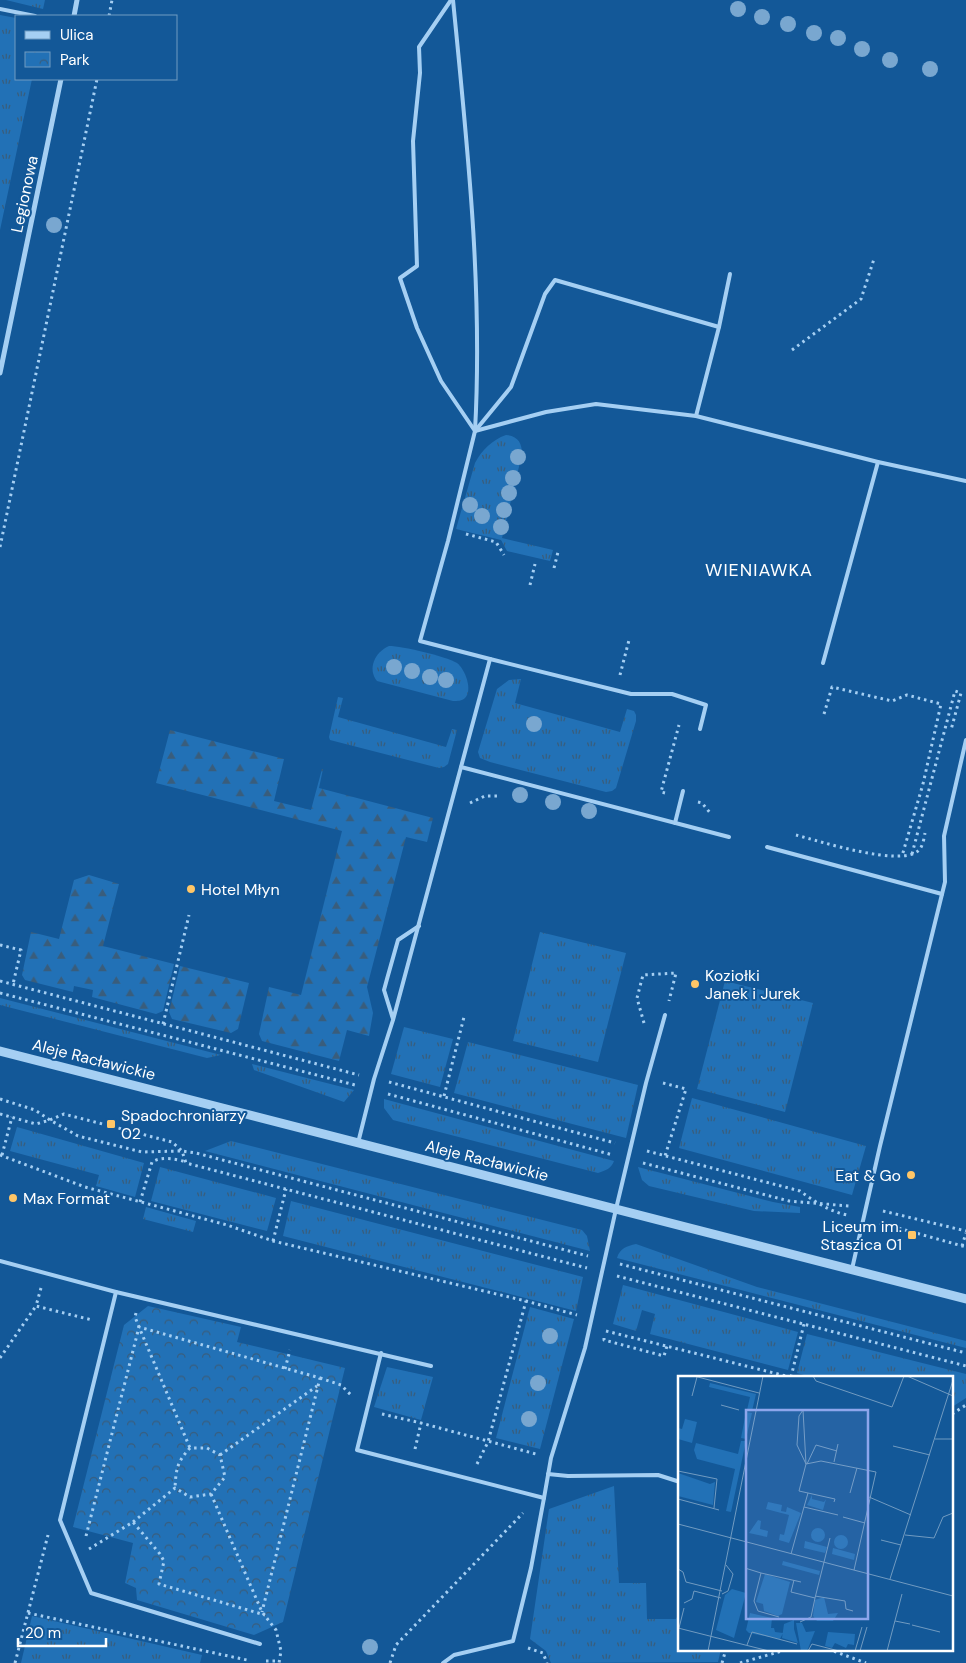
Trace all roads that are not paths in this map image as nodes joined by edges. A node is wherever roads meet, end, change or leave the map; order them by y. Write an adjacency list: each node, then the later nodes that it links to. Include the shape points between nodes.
1 (77, 0): 5 (street)
2 (452, 0): 11 (lane, via 473,236 478,378); 11 (lane, via 419,46 420,73 413,141 417,266 400,278 440,382)
3 (0, 9): 4 (lane)
4 (30, 15)
5 (74, 15)
6 (61, 80): 9 (street, Legionowa)
7 (730, 274): 8 (lane)
8 (719, 326): 10 (lane); 11 (lane, via 555,280 545,294 511,387)
9 (0, 373)
10 (696, 416): 11 (lane, via 596,404 546,412); 12 (lane)
11 (475, 430): 14 (lane, via 420,641)
12 (878, 462): 13 (lane); 15 (lane)
13 (966, 481)
14 (490, 659): 16 (lane, via 631,694 672,694 706,705); 18 (lane)
15 (823, 663)
16 (700, 729)
17 (966, 740): 23 (lane, via 944,836)
18 (461, 767): 20 (lane); 24 (lane)
19 (683, 791): 20 (lane)
20 (676, 823): 21 (lane)
21 (729, 837)
22 (767, 847): 23 (lane)
23 (942, 894): 31 (lane)
24 (419, 926): 26 (lane); 26 (lane, via 398,940 386,979 384,990)
25 (665, 1015): 29 (lane)
26 (393, 1020): 28 (lane)
27 (0, 1051): 28 (street, Aleje Racławickie)
28 (358, 1143): 29 (street, Aleje Racławickie)
29 (616, 1209): 31 (street, Aleje Racławickie); 36 (lane, via 585,1348)
30 (0, 1261): 32 (lane)
31 (852, 1269): 33 (street, Aleje Racławickie)
32 (116, 1292): 34 (lane); 39 (lane, via 60,1520 91,1593)
33 (966, 1299)
34 (381, 1353): 35 (lane); 38 (lane, via 357,1450)
35 (431, 1366)
36 (548, 1474): 37 (lane, via 658,1475); 38 (lane)
37 (678, 1481)
38 (544, 1498): 40 (lane, via 513,1641 454,1655)
39 (260, 1644)
40 (443, 1663)

